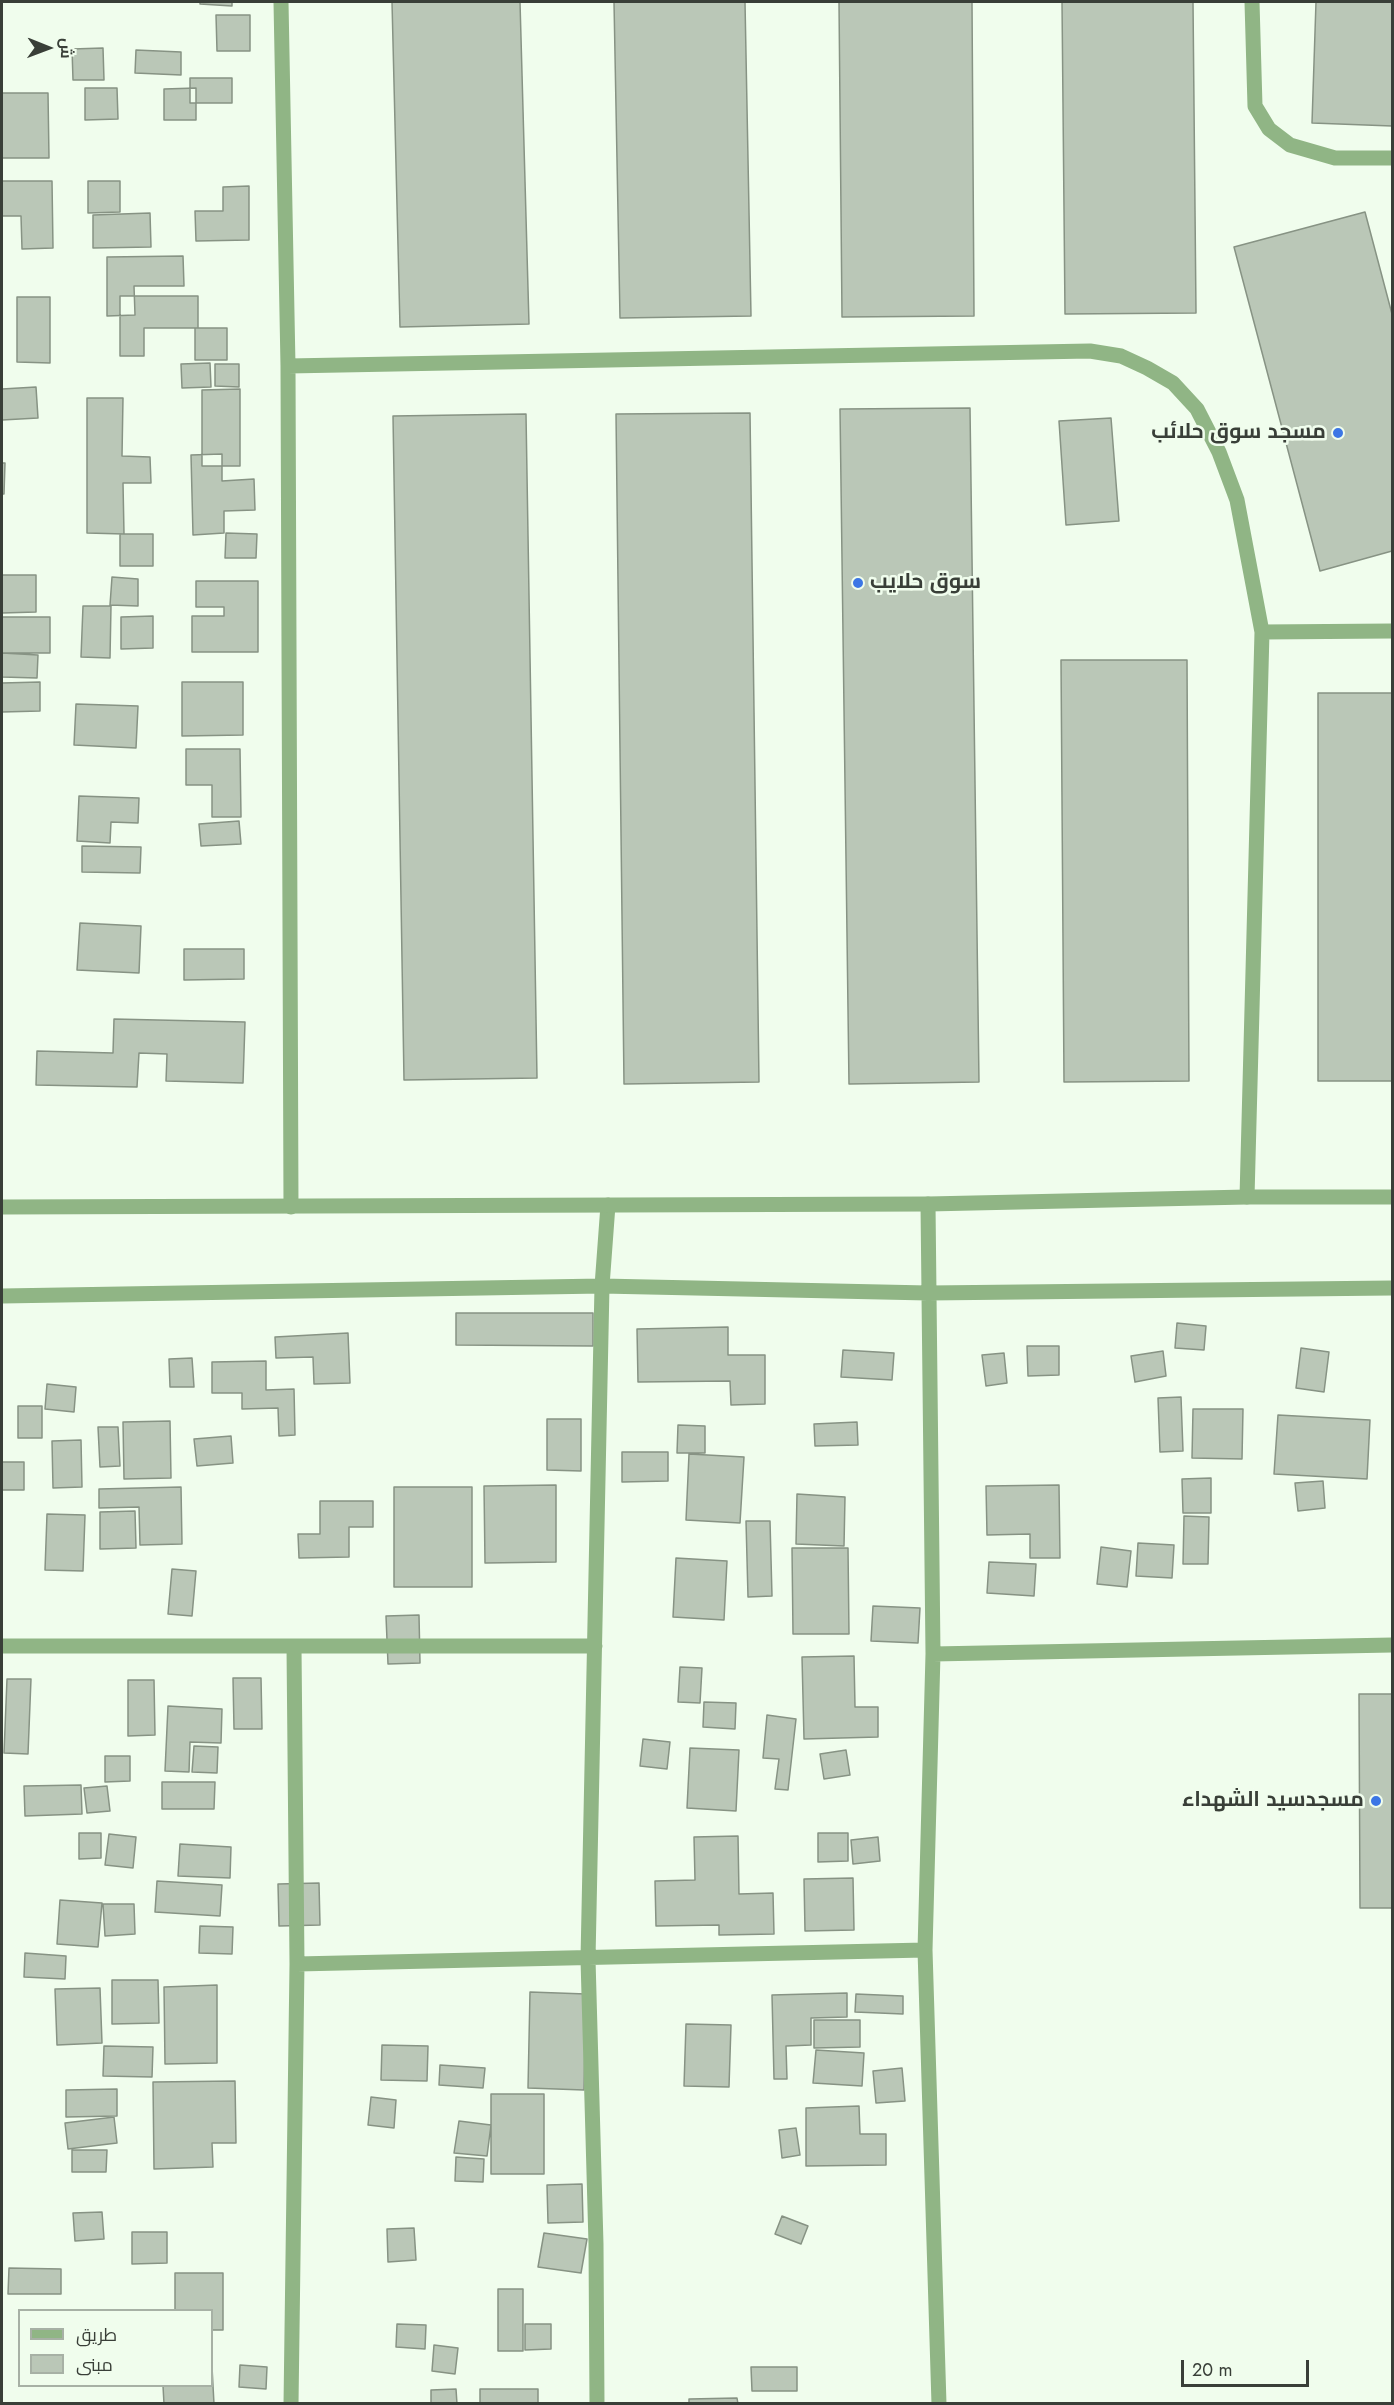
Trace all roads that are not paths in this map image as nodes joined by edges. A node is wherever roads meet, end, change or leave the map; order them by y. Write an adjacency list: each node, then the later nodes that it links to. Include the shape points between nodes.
1 (281, 2): 4 (street)
2 (1252, 2): 3 (street, via 1255,106 1269,129 1290,145 1335,158)
3 (1392, 158)
4 (288, 366): 6 (street, via 1090,351 1121,356 1173,383 1197,409 1208,430 1237,500); 12 (street)
5 (1392, 631): 6 (street)
6 (1262, 632): 7 (street)
7 (1247, 1197): 8 (street); 9 (street)
8 (1392, 1197)
9 (928, 1204): 10 (street); 15 (street)
10 (608, 1205): 12 (street); 13 (street)
11 (2, 1207): 12 (street)
12 (291, 1207)
13 (602, 1286): 15 (street); 16 (street); 19 (street)
14 (1392, 1288): 15 (street)
15 (928, 1293): 21 (street)
16 (2, 1296)
17 (1392, 1645): 21 (street)
18 (2, 1646): 20 (street)
19 (595, 1646): 20 (street); 23 (street)
20 (294, 1647): 24 (street)
21 (933, 1654): 22 (street)
22 (925, 1950): 23 (street); 27 (street)
23 (588, 1959): 24 (street); 26 (street)
24 (297, 1964): 25 (street)
25 (291, 2403)
26 (597, 2403)
27 (939, 2403)

